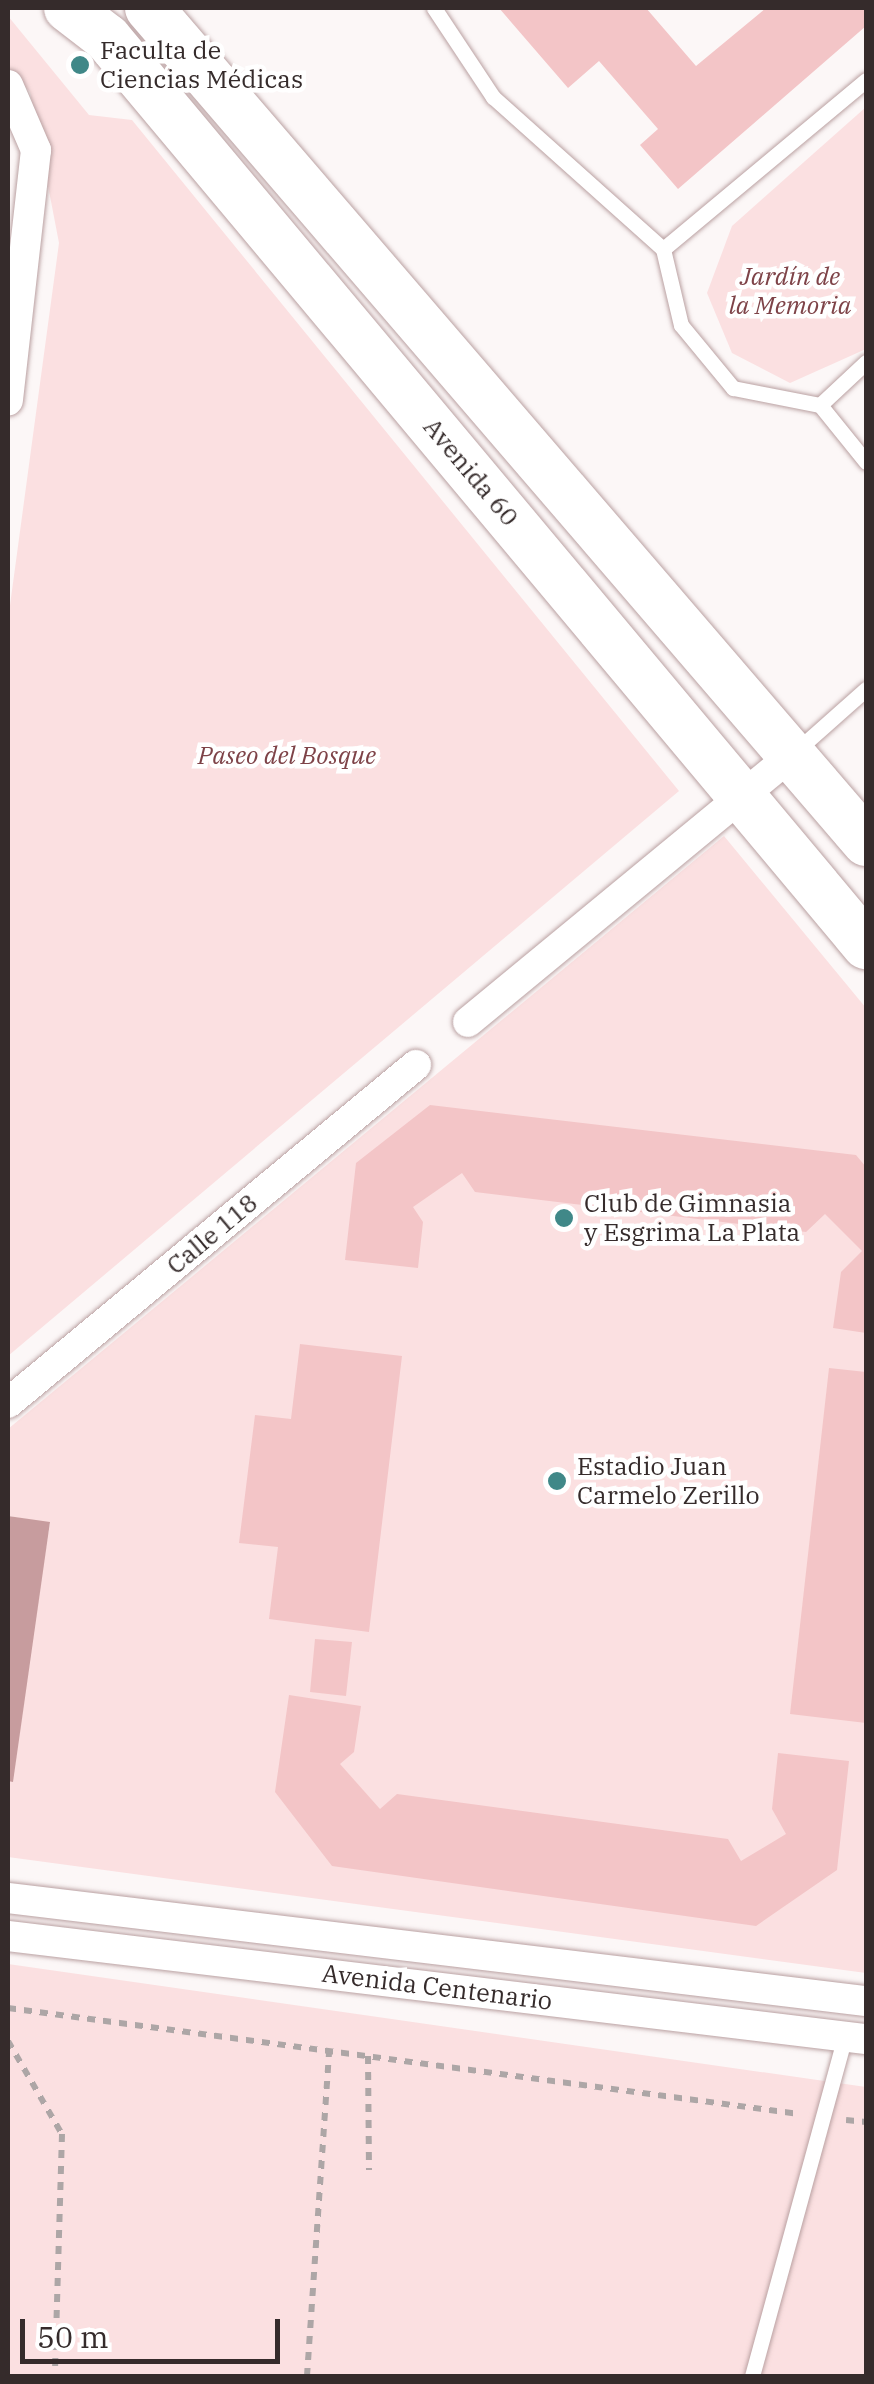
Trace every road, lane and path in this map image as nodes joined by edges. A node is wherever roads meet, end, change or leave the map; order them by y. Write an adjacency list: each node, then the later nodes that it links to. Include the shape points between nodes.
1 (68, 8): 13 (main road, Avenida 60, via 108,38)
2 (149, 8): 12 (main road)
3 (434, 8): 6 (lane, via 493,97)
4 (866, 80): 6 (lane)
5 (10, 98): 8 (street, via 36,150)
6 (663, 249): 9 (lane, via 681,325 734,388)
7 (866, 362): 9 (lane)
8 (8, 400)
9 (820, 405): 10 (lane)
10 (866, 462)
11 (866, 689): 12 (lane)
12 (795, 752): 13 (street); 14 (main road)
13 (743, 797): 15 (main road, Avenida 60); 16 (street)
14 (866, 842)
15 (866, 945)
16 (468, 1022)
17 (416, 1065): 18 (street, Calle 118)
18 (8, 1403)
19 (8, 1898): 21 (street, Avenida Centenario)
20 (8, 1936): 23 (street, Avenida Centenario)
21 (866, 2002)
22 (8, 2008): 25 (path)
23 (856, 2037): 27 (lane)
24 (8, 2041): 30 (path, via 62,2134)
25 (329, 2050): 26 (path); 31 (path)
26 (368, 2056): 27 (path); 29 (path)
27 (822, 2117): 28 (path); 32 (lane)
28 (866, 2122)
29 (369, 2170)
30 (54, 2376)
31 (307, 2376)
32 (752, 2376)

